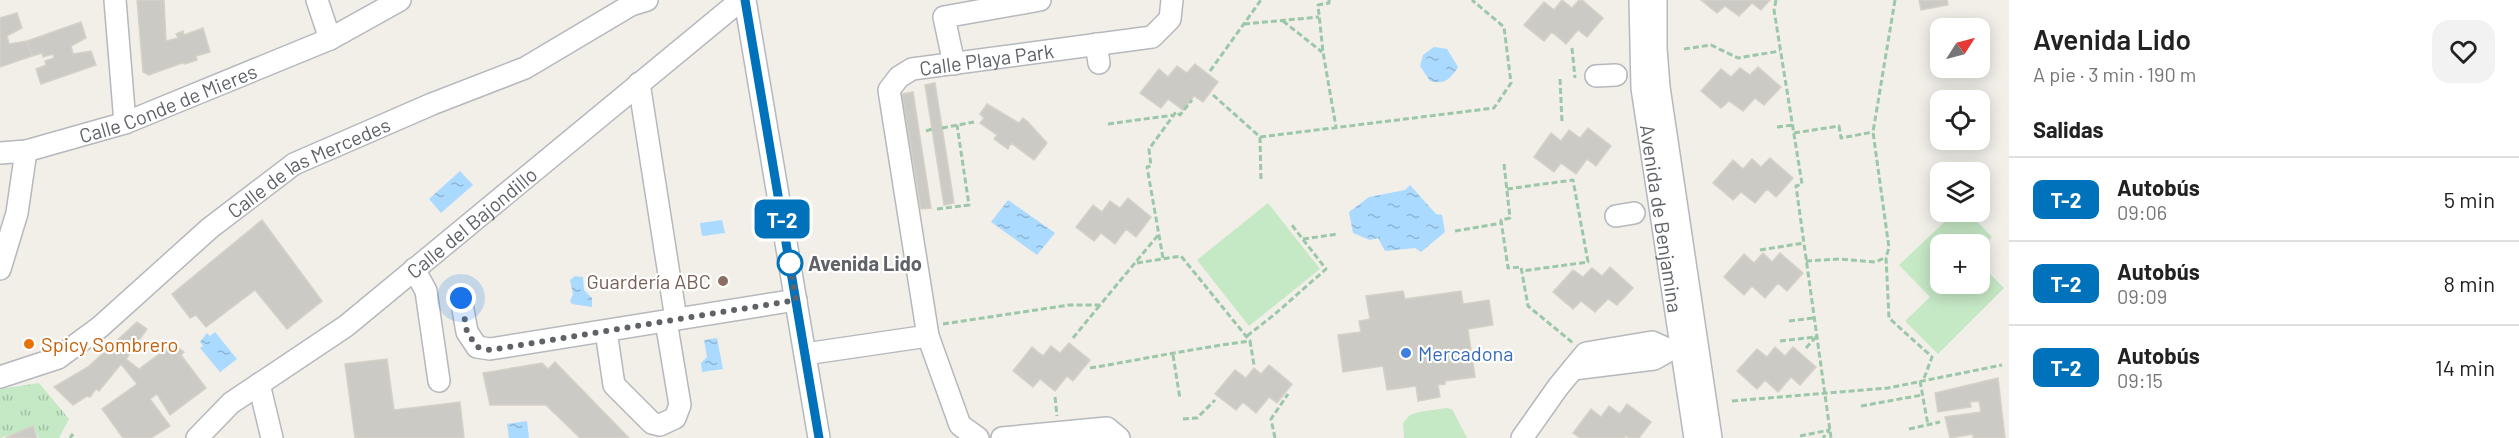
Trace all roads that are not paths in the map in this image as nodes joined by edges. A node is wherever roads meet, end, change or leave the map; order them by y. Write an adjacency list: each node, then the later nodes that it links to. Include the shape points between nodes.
1 (115, 0): 14 (street)
2 (317, 0): 11 (street)
3 (400, 0): 11 (street, Calle Conde de Mieres)
4 (647, 0): 26 (street, Calle de las Mercedes, via 631,5 525,68 294,164 210,228 100,327 57,358)
5 (743, 0): 13 (street, Calle del Bajondillo); 20 (street)
6 (1040, 0): 10 (street)
7 (1172, 0): 12 (street, Calle Playa Park, via 1170,19 1152,37 1097,54)
8 (1640, 0): 24 (street, Avenida de Benjamina, via 1642,88)
9 (1656, 0): 37 (street, Avenida de Benjamina, via 1659,87)
10 (941, 9): 12 (street)
11 (330, 39): 14 (street, Calle Conde de Mieres)
12 (954, 64): 23 (street, Calle Playa Park, via 919,74 912,69 889,90)
13 (639, 84): 18 (street, Calle del Bajondillo); 21 (street)
14 (125, 123): 15 (street, Calle Conde de Mieres)
15 (26, 151): 16 (street, Calle Conde de Mieres); 17 (street, via 17,213)
16 (0, 153)
17 (0, 269)
18 (414, 269): 27 (street, via 426,291); 28 (street, Calle del Bajondillo, via 345,326)
19 (461, 298): 22 (street, via 467,332 477,347 490,350)
20 (796, 300): 21 (street); 25 (street)
21 (671, 320): 22 (street); 22 (street, via 680,405 675,418 660,425 652,423 614,385)
22 (606, 331)
23 (928, 336): 25 (street); 32 (street, Calle Playa Park, via 960,425)
24 (1664, 350): 35 (street, via 1580,361); 36 (street, Avenida de Benjamina)
25 (805, 354): 31 (street)
26 (0, 377)
27 (439, 381)
28 (259, 384): 29 (street, Calle del Bajondillo, via 231,403); 30 (street)
29 (197, 438)
30 (272, 438)
31 (819, 438)
32 (978, 438)
33 (1002, 438): 34 (street, via 1107,428)
34 (1119, 438)
35 (1522, 438)
36 (1695, 438)
37 (1711, 438)

